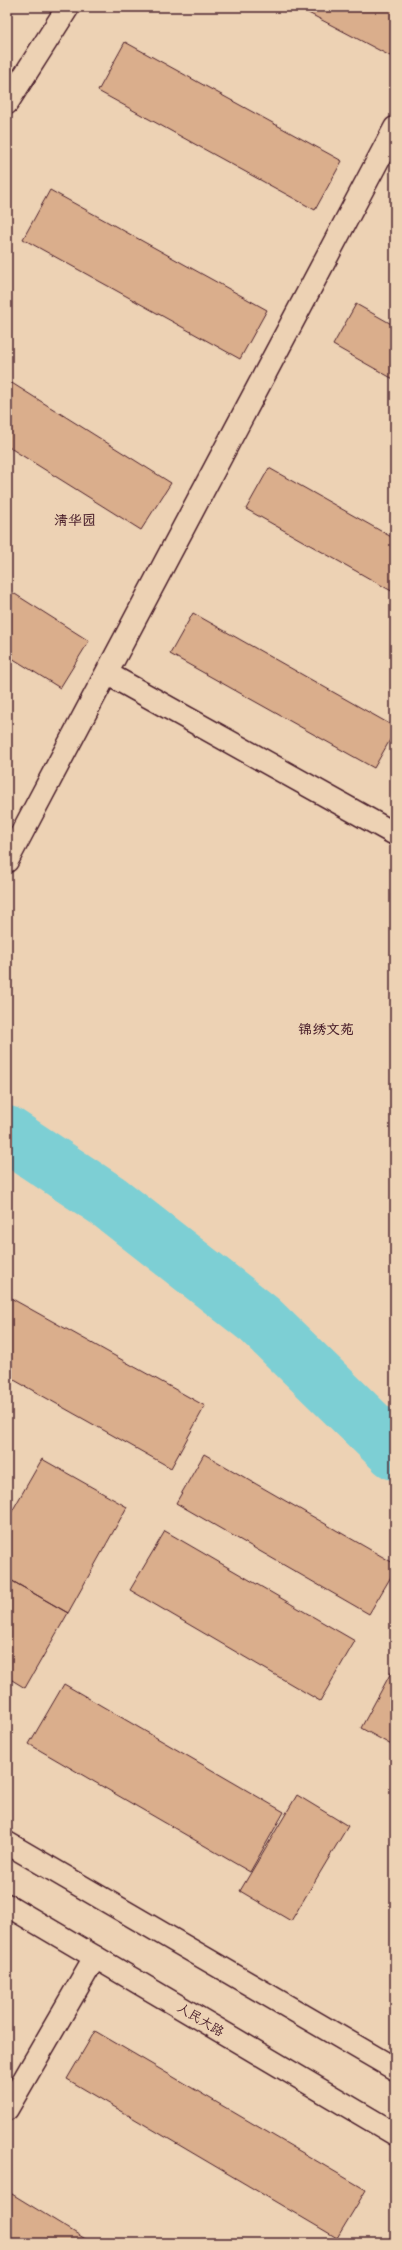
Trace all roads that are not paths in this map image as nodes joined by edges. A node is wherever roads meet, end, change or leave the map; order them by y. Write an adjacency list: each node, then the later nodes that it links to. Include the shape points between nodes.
1 (68, 7): 2 (street)
2 (7, 103)
3 (395, 128): 4 (street)
4 (108, 674): 5 (street); 6 (street)
5 (394, 830)
6 (7, 861)
7 (7, 1843): 10 (street)
8 (7, 1905): 9 (street, 人民大路)
9 (95, 1957): 11 (street); 12 (street, 人民大路)
10 (395, 2069)
11 (7, 2109)
12 (395, 2134)

